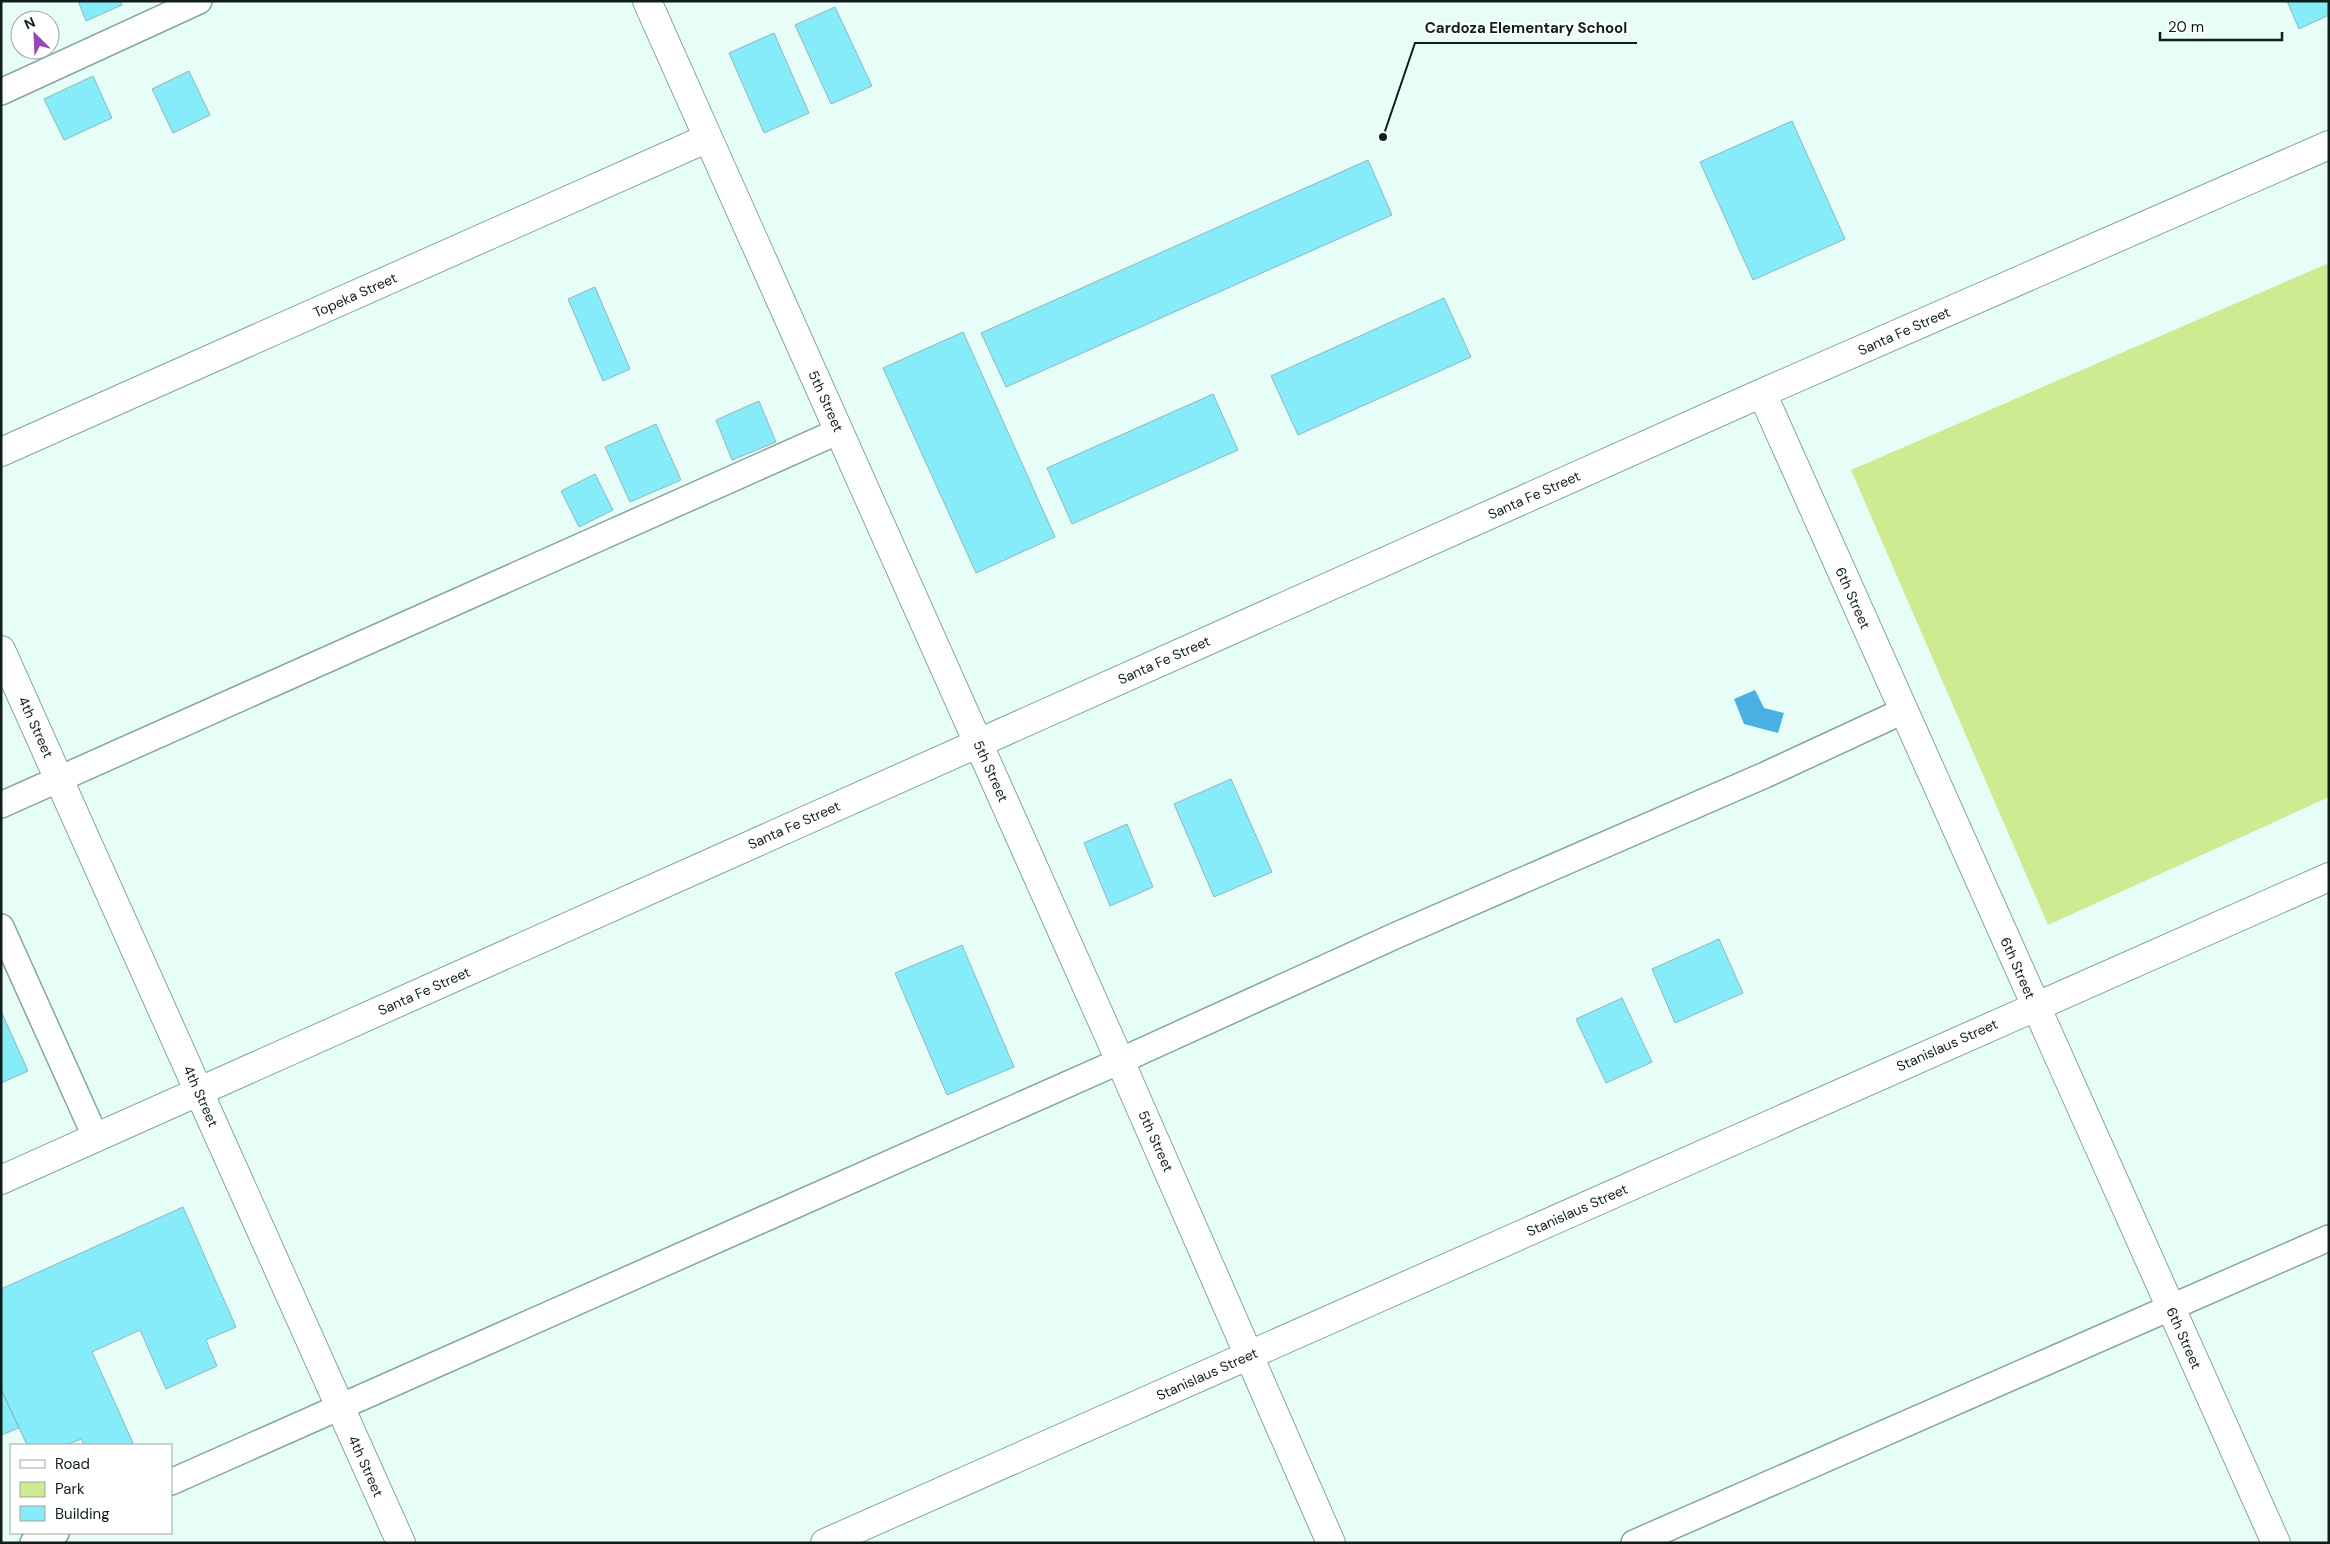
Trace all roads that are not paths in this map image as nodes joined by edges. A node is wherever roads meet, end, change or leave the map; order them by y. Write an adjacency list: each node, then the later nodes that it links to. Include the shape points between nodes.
1 (199, 1): 3 (lane)
2 (647, 1): 4 (street, 5th Street)
3 (1, 92)
4 (708, 138): 7 (street, 5th Street); 8 (street, Topeka Street)
5 (2329, 145): 6 (street, Santa Fe Street)
6 (1762, 393): 10 (street, 6th Street); 11 (street, Santa Fe Street)
7 (839, 431): 11 (street, 5th Street); 12 (lane)
8 (1, 452)
9 (1, 650): 12 (street, 4th Street)
10 (1903, 711): 16 (street, 6th Street); 17 (lane)
11 (978, 743): 17 (street, 5th Street); 18 (street, Santa Fe Street)
12 (60, 780): 13 (lane); 18 (street, 4th Street)
13 (1, 805)
14 (2329, 877): 16 (street, Stanislaus Street)
15 (1, 927): 19 (lane)
16 (2035, 1006): 22 (street, 6th Street); 23 (street, Stanislaus Street)
17 (1120, 1061): 23 (street, 5th Street); 24 (lane)
18 (199, 1092): 19 (street, Santa Fe Street); 24 (street, 4th Street)
19 (96, 1138): 20 (street, Santa Fe Street)
20 (1, 1180)
21 (2329, 1238): 22 (lane)
22 (2171, 1309): 31 (lane); 32 (street, 6th Street)
23 (1250, 1354): 29 (street, Stanislaus Street); 30 (street, 5th Street)
24 (341, 1408): 25 (lane); 28 (street, 4th Street)
25 (172, 1482)
26 (54, 1534): 27 (lane)
27 (33, 1543)
28 (401, 1543)
29 (825, 1543)
30 (1331, 1543)
31 (1634, 1543)
32 (2276, 1543)

